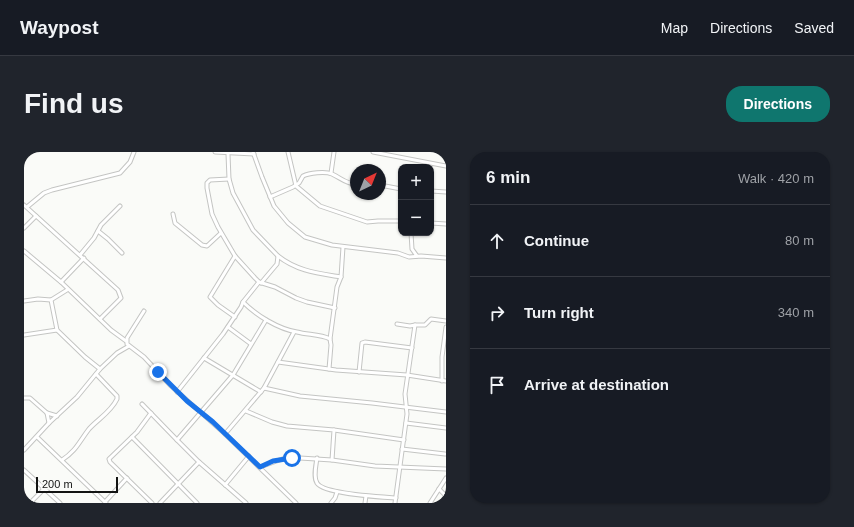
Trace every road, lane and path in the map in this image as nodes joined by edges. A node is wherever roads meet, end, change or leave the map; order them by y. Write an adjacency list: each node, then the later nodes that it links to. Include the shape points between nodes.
1 (134, 152): 18 (street, via 130,162 120,173 52,190)
2 (215, 152): 7 (street)
3 (288, 152): 12 (street)
4 (334, 152): 9 (street)
5 (373, 152): 8 (street)
6 (253, 153): 7 (street); 17 (street)
7 (228, 154): 10 (street)
8 (446, 166)
9 (331, 173): 11 (street); 12 (street, via 305,174)
10 (229, 180): 27 (street, via 210,180 207,183 212,214); 34 (street, via 249,225)
11 (350, 183)
12 (296, 186): 17 (street); 22 (street, via 320,206 352,218 367,222)
13 (386, 187): 14 (street)
14 (398, 189)
15 (434, 191): 16 (street)
16 (446, 192)
17 (270, 197): 29 (street, via 280,214 305,237)
18 (25, 206): 21 (street)
19 (120, 206): 26 (street, via 103,222)
20 (173, 214): 27 (street, via 174,223 202,246 207,246)
21 (36, 216): 25 (street); 32 (street)
22 (398, 221)
23 (434, 223): 24 (street)
24 (446, 224)
25 (24, 228)
26 (98, 231): 31 (street); 32 (street)
27 (221, 233): 33 (street)
28 (411, 236): 35 (street, via 412,250)
29 (343, 247): 35 (street); 38 (street)
30 (24, 251): 39 (street)
31 (122, 253)
32 (80, 255): 36 (street)
33 (235, 256): 40 (street); 47 (street, via 210,297 218,306)
34 (278, 256): 38 (street, via 302,270); 40 (street, via 277,264)
35 (417, 256): 37 (street)
36 (84, 258): 39 (street); 48 (street, via 118,290 121,298)
37 (446, 258)
38 (340, 277): 45 (street)
39 (61, 282): 41 (street)
40 (260, 282): 44 (street); 45 (street, via 307,302)
41 (68, 290): 43 (street); 48 (street)
42 (25, 299): 43 (street)
43 (52, 300): 55 (street)
44 (243, 302): 47 (street); 49 (street)
45 (335, 308): 58 (street)
46 (144, 310): 59 (street)
47 (235, 317): 54 (street)
48 (100, 319): 59 (street)
49 (266, 320): 56 (street); 60 (street)
50 (446, 321): 52 (street, via 431,319 425,325)
51 (397, 324): 52 (street)
52 (415, 325): 62 (street)
53 (446, 327): 64 (street)
54 (228, 328): 60 (street); 65 (street)
55 (57, 330): 57 (street); 67 (street)
56 (294, 332): 58 (street); 66 (street)
57 (24, 335)
58 (330, 339): 68 (street)
59 (126, 341): 61 (street)
60 (251, 344): 71 (street)
61 (129, 346): 67 (street); 75 (street, via 147,360)
62 (412, 348): 69 (street, via 362,343); 72 (street)
63 (446, 354): 64 (street)
64 (442, 357): 73 (street)
65 (204, 358): 71 (street); 75 (street)
66 (278, 362): 68 (street); 74 (street)
67 (100, 369): 70 (street)
68 (330, 369): 69 (street)
69 (359, 372): 72 (street)
70 (96, 374): 85 (street); 100 (street, via 117,399 76,449)
71 (233, 374): 76 (street); 84 (street)
72 (407, 376): 73 (street); 79 (street, via 404,399)
73 (444, 381)
74 (264, 388): 76 (street); 79 (street, via 300,396)
75 (177, 392): 84 (street)
76 (261, 392): 80 (street)
77 (24, 397): 82 (street, via 30,398)
78 (142, 404): 83 (street)
79 (406, 408): 81 (street); 87 (street)
80 (246, 411): 89 (street, via 287,426); 90 (street)
81 (446, 412)
82 (46, 413): 85 (street); 86 (street)
83 (151, 413): 92 (street); 93 (street)
84 (201, 413): 90 (street); 93 (street)
85 (57, 416): 86 (street)
86 (49, 423): 91 (street)
87 (406, 423): 88 (street); 94 (street)
88 (446, 428)
89 (334, 430): 94 (street); 101 (street)
90 (225, 434): 98 (street)
91 (37, 437): 95 (street); 100 (street)
92 (132, 437): 107 (street, via 109,459); 109 (street)
93 (178, 440): 102 (street)
94 (404, 440): 96 (street)
95 (24, 450)
96 (402, 450): 97 (street); 104 (street)
97 (445, 454)
98 (249, 456): 103 (street); 110 (street)
99 (317, 458): 101 (street); 103 (street, via 286,458); 113 (street, via 317,484)
100 (62, 460): 117 (street)
101 (332, 460): 104 (street)
102 (199, 462): 109 (street); 110 (street)
103 (260, 467): 124 (street)
104 (400, 468): 105 (street); 116 (street)
105 (446, 469)
106 (24, 470): 111 (street)
107 (127, 478): 117 (street); 122 (street)
108 (446, 478): 112 (street)
109 (178, 484): 118 (street); 119 (street)
110 (225, 485): 123 (street)
111 (44, 489): 120 (street); 121 (street)
112 (439, 489): 115 (street); 128 (street)
113 (337, 492): 114 (street); 125 (street)
114 (366, 496): 116 (street); 126 (street)
115 (446, 496)
116 (396, 498): 127 (street)
117 (105, 502)
118 (162, 502)
119 (194, 502)
120 (30, 503)
121 (60, 503)
122 (152, 503)
123 (246, 503)
124 (296, 503)
125 (331, 503)
126 (365, 503)
127 (395, 503)
128 (430, 503)

